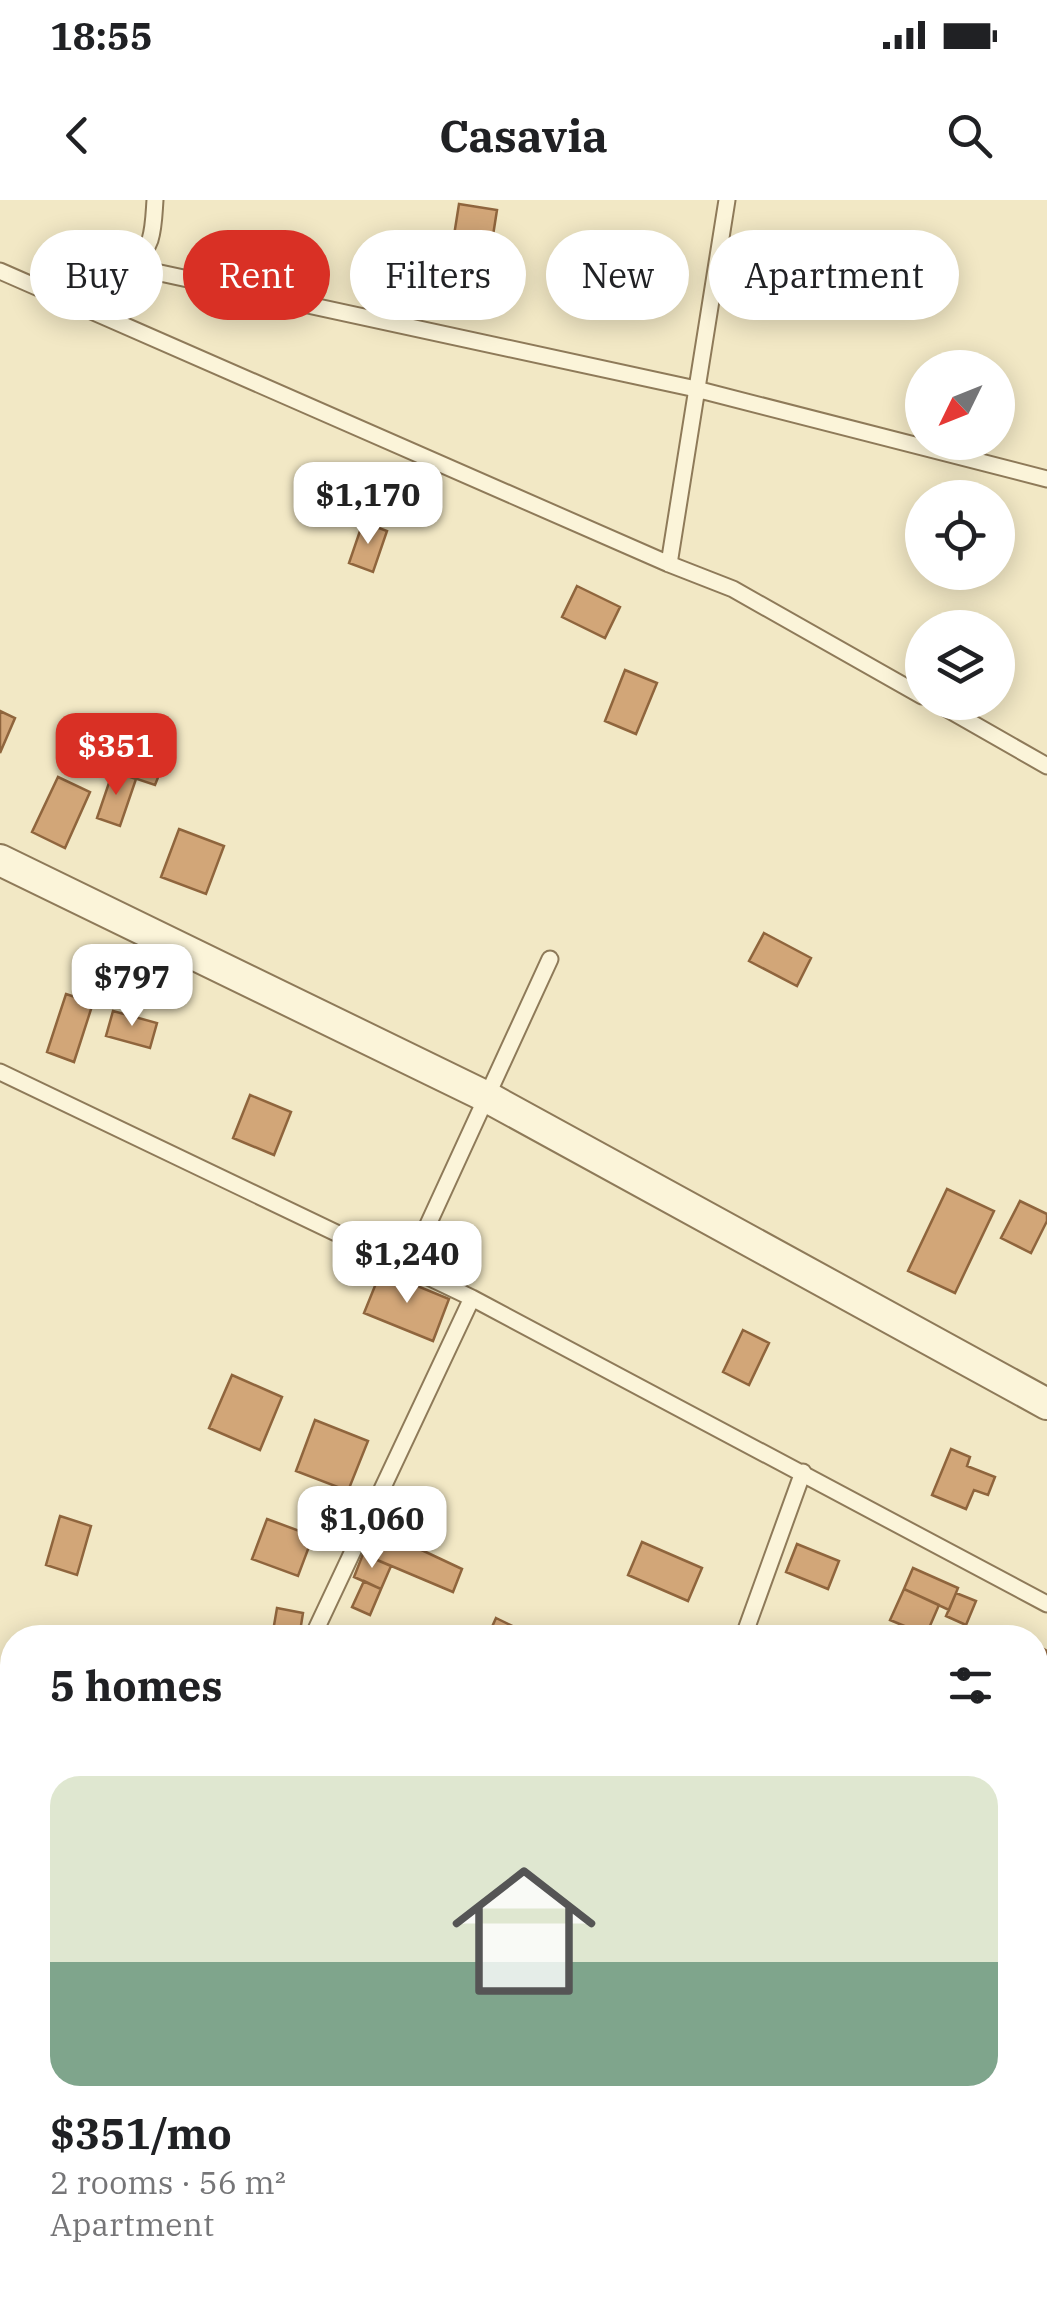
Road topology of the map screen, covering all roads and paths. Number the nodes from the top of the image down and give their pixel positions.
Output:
1 (154, 200) edge
2 (727, 200) edge
3 (150, 230) edge
4 (0, 271) edge
5 (163, 274) edge
6 (30, 284) edge
7 (112, 320) edge
8 (696, 389) junction
9 (1047, 478) edge
10 (668, 564) junction
11 (905, 686) edge
12 (966, 720) edge
13 (1047, 766) edge
14 (0, 860) edge
15 (550, 960) dead end
16 (0, 1072) edge
17 (487, 1098) junction
18 (409, 1266) junction
19 (472, 1298) junction
20 (1047, 1404) edge
21 (803, 1472) junction
22 (1047, 1604) edge
23 (318, 1625) edge
24 (749, 1625) edge

1 - 3 lane
2 - 8 lane
4 - 6 lane
5 - 8 lane
7 - 10 lane
8 - 9 lane
8 - 10 lane
10 - 11 lane
12 - 13 lane
14 - 17 street
15 - 17 lane
16 - 18 lane
17 - 18 lane
17 - 20 street
18 - 19 lane
19 - 21 lane
19 - 23 lane
21 - 22 lane
21 - 24 lane

